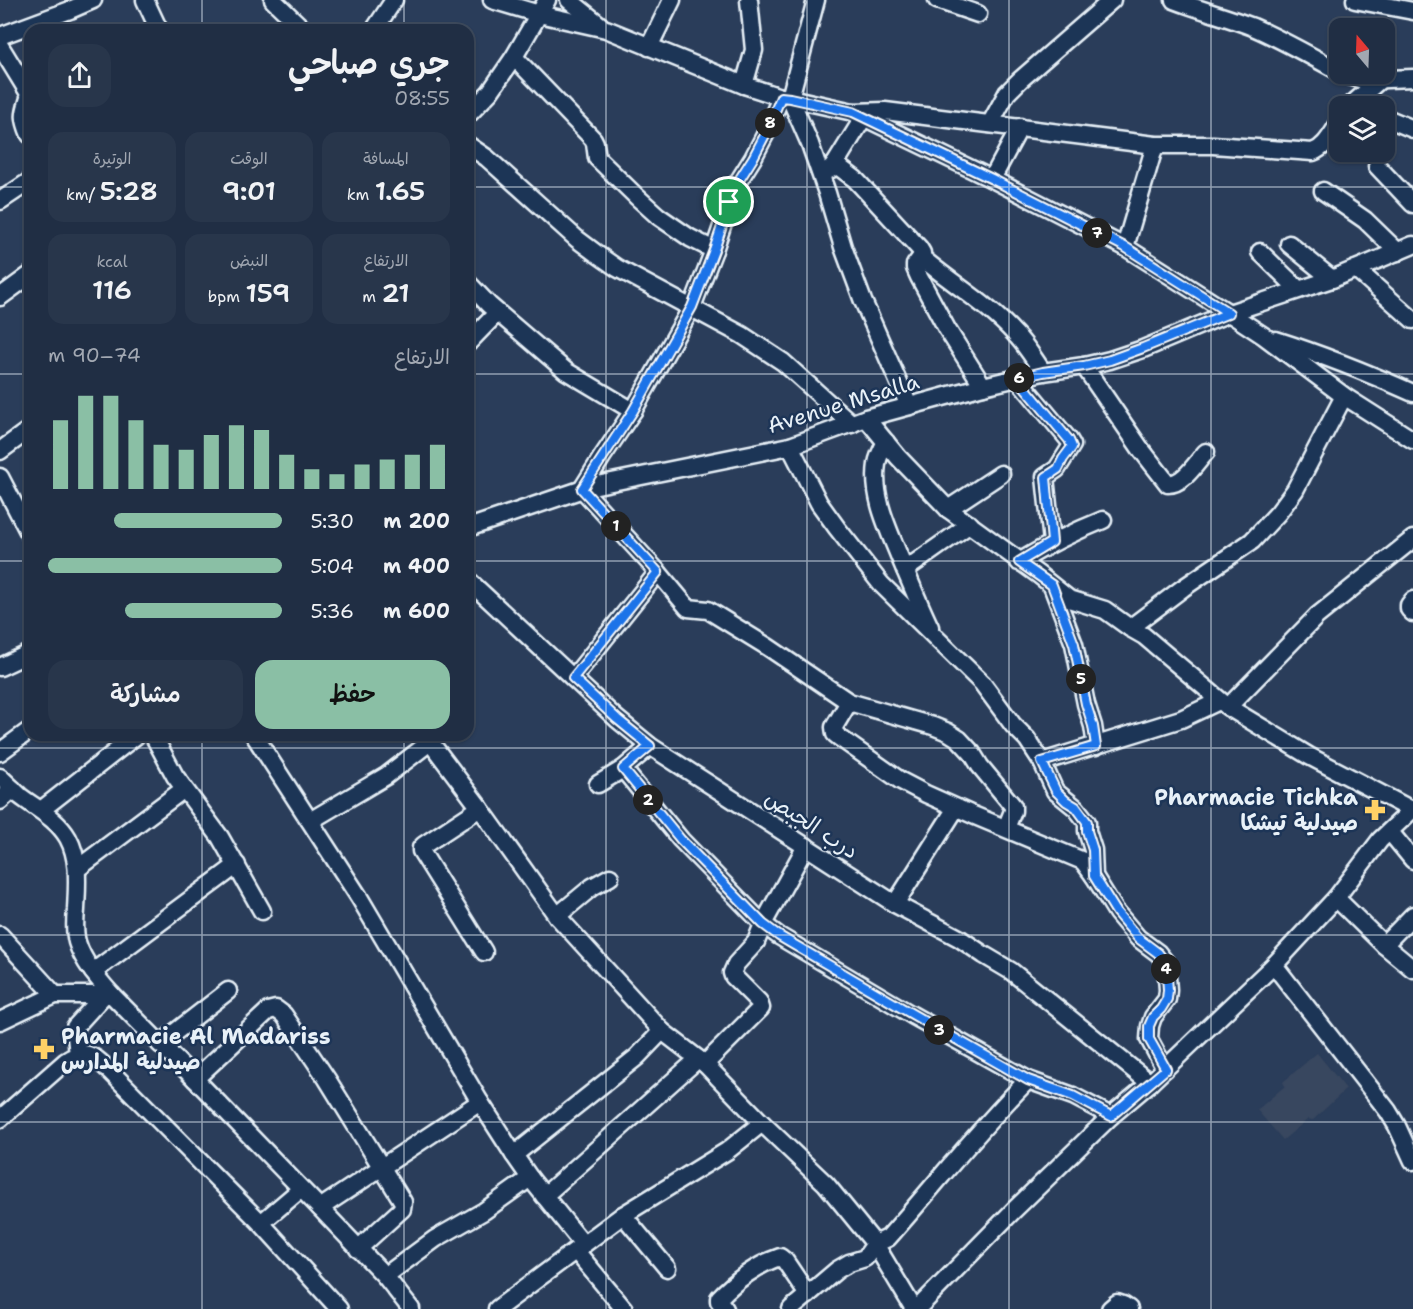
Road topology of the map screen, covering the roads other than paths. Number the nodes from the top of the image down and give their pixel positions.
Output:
1 (93, 0) edge
2 (145, 0) edge
3 (273, 0) edge
4 (394, 0) edge
5 (492, 0) edge
6 (569, 0) edge
7 (672, 0) edge
8 (749, 0) edge
9 (937, 0) edge
10 (1113, 0) edge
11 (1174, 0) edge
12 (1355, 0) edge
13 (815, 1) edge
14 (543, 7) edge
15 (1413, 11) edge
16 (978, 14) dead end
17 (32, 24) edge
18 (156, 24) edge
19 (298, 24) edge
20 (378, 24) edge
21 (24, 27) edge
22 (606, 29) junction
23 (0, 36) edge
24 (0, 46) edge
25 (649, 46) junction
26 (514, 57) junction
27 (1329, 66) edge
28 (1413, 78) edge
29 (1395, 79) edge
30 (1375, 84) edge
31 (24, 85) edge
32 (744, 85) junction
33 (1362, 96) edge
34 (786, 97) junction
35 (474, 109) edge
36 (861, 114) junction
37 (1395, 122) edge
38 (990, 124) junction
39 (1020, 128) junction
40 (1413, 129) edge
41 (1329, 138) edge
42 (1155, 145) junction
43 (474, 149) edge
44 (835, 164) junction
45 (1377, 166) dead end
46 (821, 174) junction
47 (992, 179) junction
48 (24, 185) edge
49 (1323, 191) dead end
50 (0, 201) edge
51 (1413, 204) edge
52 (1289, 244) dead end
53 (1125, 247) junction
54 (1406, 249) edge
55 (714, 250) junction
56 (1260, 252) dead end
57 (921, 257) junction
58 (1356, 269) junction
59 (24, 279) edge
60 (1332, 279) junction
61 (474, 289) edge
62 (1298, 289) junction
63 (0, 297) edge
64 (692, 307) junction
65 (497, 312) junction
66 (1229, 313) junction
67 (1413, 320) edge
68 (1264, 336) junction
69 (474, 337) edge
70 (1084, 366) junction
71 (1043, 372) junction
72 (1017, 378) junction
73 (983, 386) junction
74 (1413, 393) edge
75 (1344, 396) junction
76 (909, 406) junction
77 (633, 411) junction
78 (859, 421) junction
79 (24, 433) edge
80 (1413, 440) edge
81 (886, 442) junction
82 (790, 446) junction
83 (0, 451) edge
84 (1206, 452) dead end
85 (1000, 474) dead end
86 (0, 477) edge
87 (582, 489) junction
88 (948, 509) junction
89 (24, 520) edge
90 (1103, 520) dead end
91 (970, 524) junction
92 (474, 526) edge
93 (1413, 539) edge
94 (1052, 542) junction
95 (1019, 562) junction
96 (905, 570) junction
97 (658, 572) junction
98 (1052, 585) junction
99 (474, 586) edge
100 (1413, 600) edge
101 (1413, 614) edge
102 (1130, 628) junction
103 (933, 634) junction
104 (24, 656) edge
105 (0, 667) edge
106 (573, 678) junction
107 (849, 702) junction
108 (1224, 704) junction
109 (24, 734) edge
110 (129, 741) edge
111 (156, 741) edge
112 (258, 741) edge
113 (425, 741) edge
114 (429, 741) edge
115 (650, 746) junction
116 (1096, 746) junction
117 (0, 752) edge
118 (1042, 762) junction
119 (623, 769) junction
120 (0, 777) edge
121 (598, 784) dead end
122 (14, 789) junction
123 (184, 789) junction
124 (0, 801) edge
125 (480, 808) junction
126 (956, 808) junction
127 (41, 810) junction
128 (1412, 810) edge
129 (310, 821) junction
130 (1006, 828) junction
131 (1390, 832) junction
132 (806, 846) junction
133 (1413, 860) edge
134 (237, 865) junction
135 (77, 869) junction
136 (1094, 876) junction
137 (610, 877) dead end
138 (1336, 898) junction
139 (895, 904) junction
140 (262, 912) dead end
141 (1413, 915) edge
142 (556, 916) junction
143 (763, 924) junction
144 (0, 935) edge
145 (1384, 945) junction
146 (484, 952) dead end
147 (1274, 965) junction
148 (1413, 969) edge
149 (93, 972) junction
150 (228, 991) dead end
151 (55, 995) junction
152 (108, 995) junction
153 (0, 1021) edge
154 (662, 1031) junction
155 (160, 1044) junction
156 (78, 1054) junction
157 (701, 1061) junction
158 (1166, 1069) junction
159 (195, 1079) junction
160 (1028, 1080) junction
161 (1150, 1083) junction
162 (480, 1102) junction
163 (3, 1110) edge
164 (1111, 1116) junction
165 (762, 1124) junction
166 (1411, 1149) edge
167 (514, 1155) junction
168 (381, 1167) junction
169 (530, 1178) junction
170 (301, 1189) junction
171 (544, 1196) junction
172 (320, 1208) junction
173 (623, 1215) junction
174 (261, 1223) junction
175 (875, 1244) junction
176 (579, 1247) junction
177 (358, 1250) junction
178 (667, 1268) dead end
179 (385, 1276) junction
180 (808, 1295) junction
181 (339, 1309) edge
182 (411, 1309) edge
183 (497, 1309) edge
184 (624, 1309) edge
185 (725, 1309) edge
186 (791, 1309) edge
187 (915, 1309) edge
188 (1110, 1309) edge
189 (1128, 1309) edge

1 - 17 street
2 - 18 street
3 - 19 street
4 - 20 street
5 - 14 street
6 - 22 street
7 - 25 street
8 - 32 street
9 - 16 street
10 - 38 street
11 - 27 street
12 - 15 street
13 - 34 street
14 - 22 street
14 - 26 street
21 - 23 street
22 - 25 street
24 - 31 street
25 - 32 street
26 - 35 street
26 - 55 street
28 - 29 street
30 - 33 street
32 - 34 street
34 - 36 street
34 - 46 street
34 - 55 street
36 - 38 street
36 - 44 street
36 - 47 street
37 - 40 street
38 - 39 street
39 - 42 street
39 - 47 street
41 - 42 street
42 - 53 street
43 - 64 street
44 - 46 street
44 - 57 street
45 - 51 street
46 - 76 street
47 - 53 street
48 - 50 street
49 - 54 street
52 - 60 street
53 - 66 street
54 - 58 street, Avenue Msalla
55 - 64 street
56 - 62 street
57 - 71 street
57 - 73 street
58 - 60 street, Avenue Msalla
58 - 67 street
59 - 63 street
60 - 62 street, Avenue Msalla
61 - 65 street
62 - 66 street, Avenue Msalla
64 - 77 street
64 - 78 street
65 - 69 street
65 - 77 street
66 - 68 street
66 - 70 street, Avenue Msalla
68 - 74 street
68 - 75 street
70 - 71 street, Avenue Msalla
70 - 84 street
71 - 72 street, Avenue Msalla
72 - 73 street, Avenue Msalla
72 - 94 street
73 - 76 street, Avenue Msalla
75 - 80 street
75 - 102 street
76 - 78 street, Avenue Msalla
77 - 87 street
78 - 81 street
78 - 82 street, Avenue Msalla
79 - 83 street
81 - 88 street
81 - 96 street
82 - 87 street, Avenue Msalla
82 - 103 street
85 - 88 street
86 - 89 street
87 - 92 street, Avenue Msalla
87 - 97 street
88 - 91 street
90 - 94 street
91 - 95 street
91 - 96 street
93 - 108 street
94 - 95 street
95 - 98 street
96 - 103 street
97 - 106 street
97 - 107 street
98 - 102 street
98 - 116 street
99 - 106 street, درب الجبص
100 - 101 street
102 - 108 street
103 - 118 street
104 - 105 street
106 - 115 street, درب الجبص
107 - 126 street
107 - 130 street
108 - 116 street
108 - 128 street
109 - 117 street
110 - 127 street
111 - 123 street
112 - 129 street
113 - 129 street
114 - 125 street
115 - 119 street
115 - 132 street, درب الجبص
116 - 118 street
118 - 136 street
119 - 121 street
119 - 143 street
120 - 122 street
122 - 124 street
122 - 127 street
123 - 134 street
123 - 135 street
125 - 142 street
125 - 146 street
126 - 130 street
126 - 139 street
127 - 135 street
128 - 131 street
129 - 162 street
130 - 136 street
131 - 133 street
131 - 138 street
132 - 139 street, درب الجبص
132 - 143 street
134 - 140 street
134 - 149 street
135 - 149 street
136 - 158 street
137 - 142 street
138 - 145 street
138 - 147 street
139 - 161 street, درب الجبص
141 - 145 street
142 - 154 street
143 - 157 street
143 - 160 street
144 - 151 street
145 - 148 street
147 - 158 street
147 - 166 street
149 - 152 street
150 - 155 street
151 - 152 street
151 - 153 street
152 - 155 street
152 - 156 street
154 - 157 street
154 - 167 street
155 - 159 street
156 - 163 street
156 - 174 street
157 - 165 street
157 - 171 street
158 - 161 street
159 - 168 street
159 - 170 street
160 - 164 street
160 - 175 street
161 - 164 street
162 - 167 street
162 - 168 street
164 - 187 street
165 - 173 street
165 - 175 street
167 - 169 street
168 - 172 street
168 - 177 street
169 - 171 street
169 - 179 street
170 - 172 street
170 - 174 street
171 - 176 street
172 - 177 street
173 - 176 street
173 - 178 street
174 - 181 street
175 - 180 street
175 - 187 street
176 - 183 street
176 - 184 street
177 - 179 street
179 - 182 street
180 - 185 street
180 - 186 street
188 - 189 street

